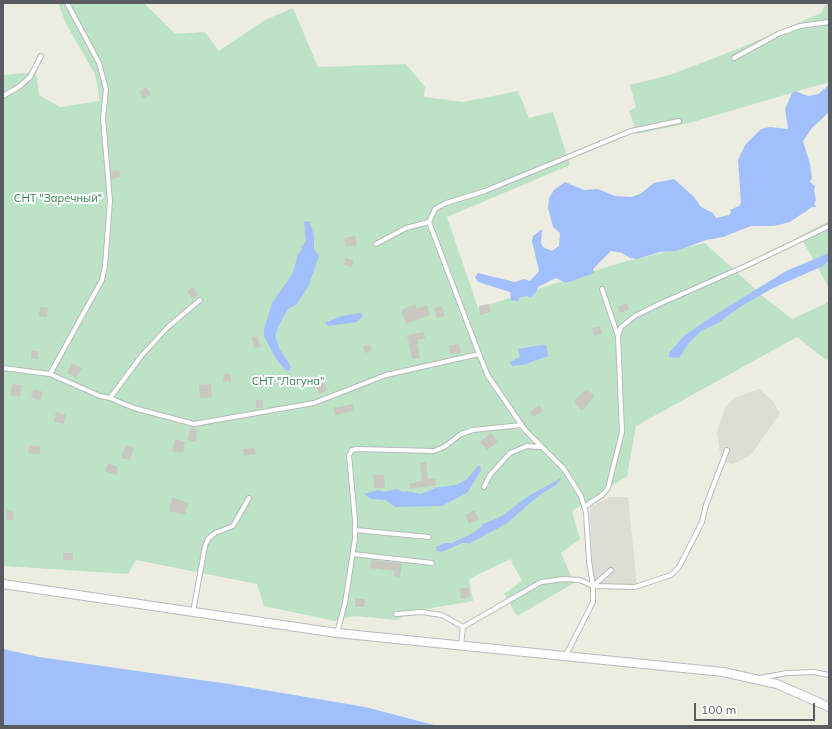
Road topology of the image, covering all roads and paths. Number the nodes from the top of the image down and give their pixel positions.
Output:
1 (67, 3) edge
2 (829, 22) edge
3 (41, 56) dead end
4 (734, 58) dead end
5 (3, 96) edge
6 (679, 121) dead end
7 (429, 222) junction
8 (829, 226) edge
9 (376, 244) dead end
10 (602, 288) dead end
11 (200, 300) dead end
12 (618, 336) junction
13 (479, 354) junction
14 (3, 368) edge
15 (50, 374) junction
16 (110, 398) junction
17 (522, 425) junction
18 (540, 447) junction
19 (728, 450) dead end
20 (484, 486) dead end
21 (249, 498) dead end
22 (584, 507) junction
23 (355, 530) junction
24 (429, 537) dead end
25 (353, 554) junction
26 (432, 563) dead end
27 (611, 570) dead end
28 (3, 584) edge
29 (593, 586) junction
30 (193, 612) junction
31 (396, 614) dead end
32 (463, 627) junction
33 (337, 633) junction
34 (461, 645) junction
35 (566, 655) junction
36 (829, 675) edge
37 (758, 678) junction
38 (829, 707) edge

1 - 15 lane
2 - 4 lane
3 - 5 lane
6 - 7 lane
7 - 9 lane
7 - 13 lane
8 - 12 lane
10 - 12 lane
11 - 16 lane
12 - 22 lane
13 - 16 lane
13 - 17 lane
14 - 15 lane
15 - 16 lane
17 - 18 lane
17 - 23 lane
18 - 20 lane
18 - 22 lane
19 - 29 lane
21 - 30 lane
22 - 29 lane
23 - 24 lane
23 - 25 lane
25 - 26 lane
25 - 33 lane
27 - 29 lane
28 - 30 street
29 - 32 lane
29 - 35 lane
30 - 33 street
31 - 32 lane
32 - 34 lane
33 - 34 street
34 - 35 street
35 - 37 street
36 - 37 lane
37 - 38 street

